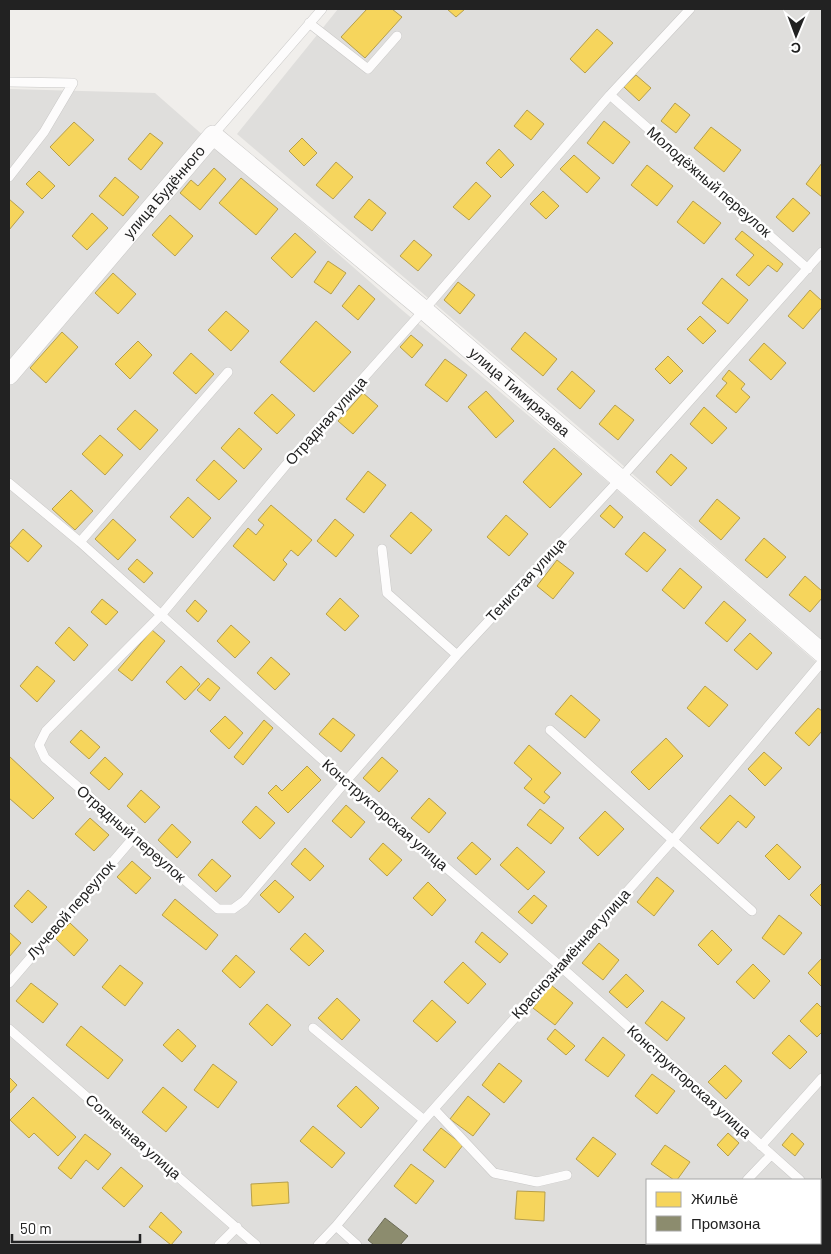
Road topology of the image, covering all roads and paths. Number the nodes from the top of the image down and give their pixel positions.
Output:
1 (322, 9) edge
2 (690, 9) edge
3 (309, 24) junction
4 (397, 36) dead end
5 (9, 82) edge
6 (610, 94) junction
7 (213, 135) junction
8 (9, 177) edge
9 (822, 252) edge
10 (808, 270) junction
11 (424, 310) junction
12 (228, 372) dead end
13 (9, 375) edge
14 (620, 479) junction
15 (9, 483) edge
16 (80, 542) junction
17 (382, 549) dead end
18 (161, 615) junction
19 (822, 653) edge
20 (457, 655) junction
21 (822, 662) edge
22 (550, 730) dead end
23 (39, 745) joint
24 (346, 781) junction
25 (134, 837) junction
26 (672, 841) junction
27 (233, 909) joint
28 (752, 911) dead end
29 (560, 966) junction
30 (9, 983) edge
31 (313, 1028) dead end
32 (9, 1029) edge
33 (822, 1078) edge
34 (434, 1109) junction
35 (424, 1120) junction
36 (761, 1146) junction
37 (771, 1155) junction
38 (567, 1175) dead end
39 (748, 1179) edge
40 (799, 1179) edge
41 (336, 1226) junction
42 (237, 1227) junction
43 (219, 1245) edge
44 (256, 1245) edge
45 (318, 1245) edge
46 (357, 1245) edge

1 - 3 lane, улица Будённого
2 - 6 lane, Отрадная улица
3 - 4 lane
3 - 7 lane, улица Будённого
5 - 8 lane
6 - 10 lane, Молодёжный переулок
6 - 11 lane, Отрадная улица
7 - 11 street, улица Тимирязева
7 - 13 street, улица Будённого
9 - 10 lane, Тенистая улица
10 - 14 lane, Тенистая улица
11 - 14 street, улица Тимирязева
11 - 18 lane, Отрадная улица
12 - 16 lane
14 - 19 street, улица Тимирязева
14 - 20 lane, Тенистая улица
15 - 16 lane, Конструкторская улица
16 - 18 lane, Конструкторская улица
17 - 20 lane
18 - 23 lane, Отрадная улица
18 - 24 lane, Конструкторская улица
20 - 24 lane, Тенистая улица
21 - 26 lane, Краснознамённая улица
22 - 26 lane
23 - 25 lane, Отрадный переулок
24 - 27 lane, Тенистая улица
24 - 29 lane, Конструкторская улица
25 - 27 lane, Отрадный переулок
25 - 30 lane, Лучевой переулок
26 - 28 lane
26 - 29 lane, Краснознамённая улица
29 - 34 lane, Краснознамённая улица
29 - 36 lane, Конструкторская улица
31 - 35 lane
32 - 42 lane, Солнечная улица
33 - 36 lane
34 - 35 lane, Краснознамённая улица
34 - 38 lane
35 - 41 lane, Краснознамённая улица
36 - 37 lane, Конструкторская улица
37 - 39 lane
37 - 40 lane, Конструкторская улица
41 - 45 lane, Краснознамённая улица
41 - 46 lane
42 - 43 lane
42 - 44 lane, Солнечная улица

